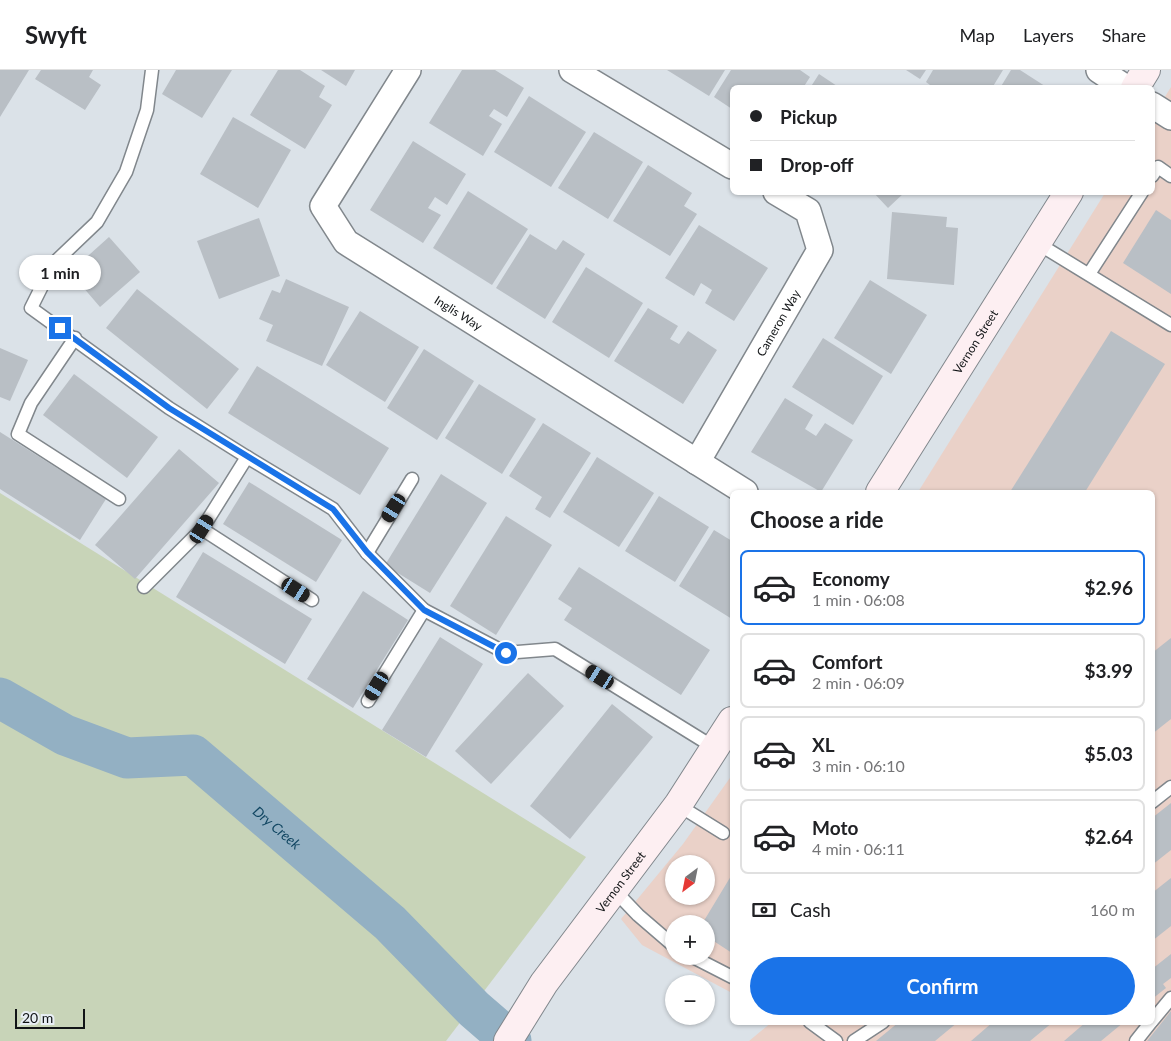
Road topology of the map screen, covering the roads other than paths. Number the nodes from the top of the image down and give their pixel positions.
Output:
1 (152, 70) edge
2 (408, 70) edge
3 (572, 70) edge
4 (1099, 70) edge
5 (1146, 70) edge
6 (1122, 85) edge
7 (1138, 85) edge
8 (1155, 107) edge
9 (1171, 117) edge
10 (730, 165) edge
11 (1155, 172) edge
12 (1171, 176) edge
13 (781, 195) edge
14 (1067, 195) edge
15 (1140, 195) edge
16 (1037, 243) junction
17 (1089, 274) junction
18 (1171, 325) edge
19 (75, 338) junction
20 (247, 457) junction
21 (697, 462) junction
22 (412, 479) dead end
23 (741, 490) edge
24 (881, 490) edge
25 (119, 499) dead end
26 (202, 529) junction
27 (367, 552) junction
28 (144, 588) dead end
29 (312, 600) dead end
30 (424, 610) junction
31 (368, 701) dead end
32 (730, 724) edge
33 (715, 748) junction
34 (1171, 787) edge
35 (1155, 800) edge
36 (678, 805) junction
37 (724, 833) dead end
38 (615, 890) junction
39 (665, 938) edge
40 (709, 965) edge
41 (730, 976) edge
42 (1171, 998) edge
43 (1155, 1018) edge
44 (814, 1025) edge
45 (879, 1025) edge
46 (1149, 1025) edge
47 (508, 1041) edge
48 (836, 1041) edge
49 (854, 1041) edge
50 (1136, 1041) edge

1 - 19 lane
2 - 21 street, Inglis Way
3 - 10 street
4 - 6 street
5 - 7 main road
8 - 9 street
11 - 12 lane
13 - 21 street, Cameron Way
14 - 16 main road, Vernon Street
15 - 17 lane
16 - 17 lane
16 - 24 main road, Vernon Street
17 - 18 lane
19 - 20 lane
19 - 25 lane
20 - 26 lane
20 - 27 lane
21 - 23 street, Inglis Way
22 - 27 lane
26 - 28 lane
26 - 29 lane
27 - 30 lane
30 - 31 lane
30 - 33 lane
32 - 33 main road, Vernon Street
33 - 36 main road, Vernon Street
34 - 35 lane
36 - 37 lane
36 - 38 main road, Vernon Street
38 - 39 lane
38 - 47 main road, Vernon Street
40 - 41 lane
42 - 43 lane
44 - 48 lane
45 - 49 lane
46 - 50 lane

